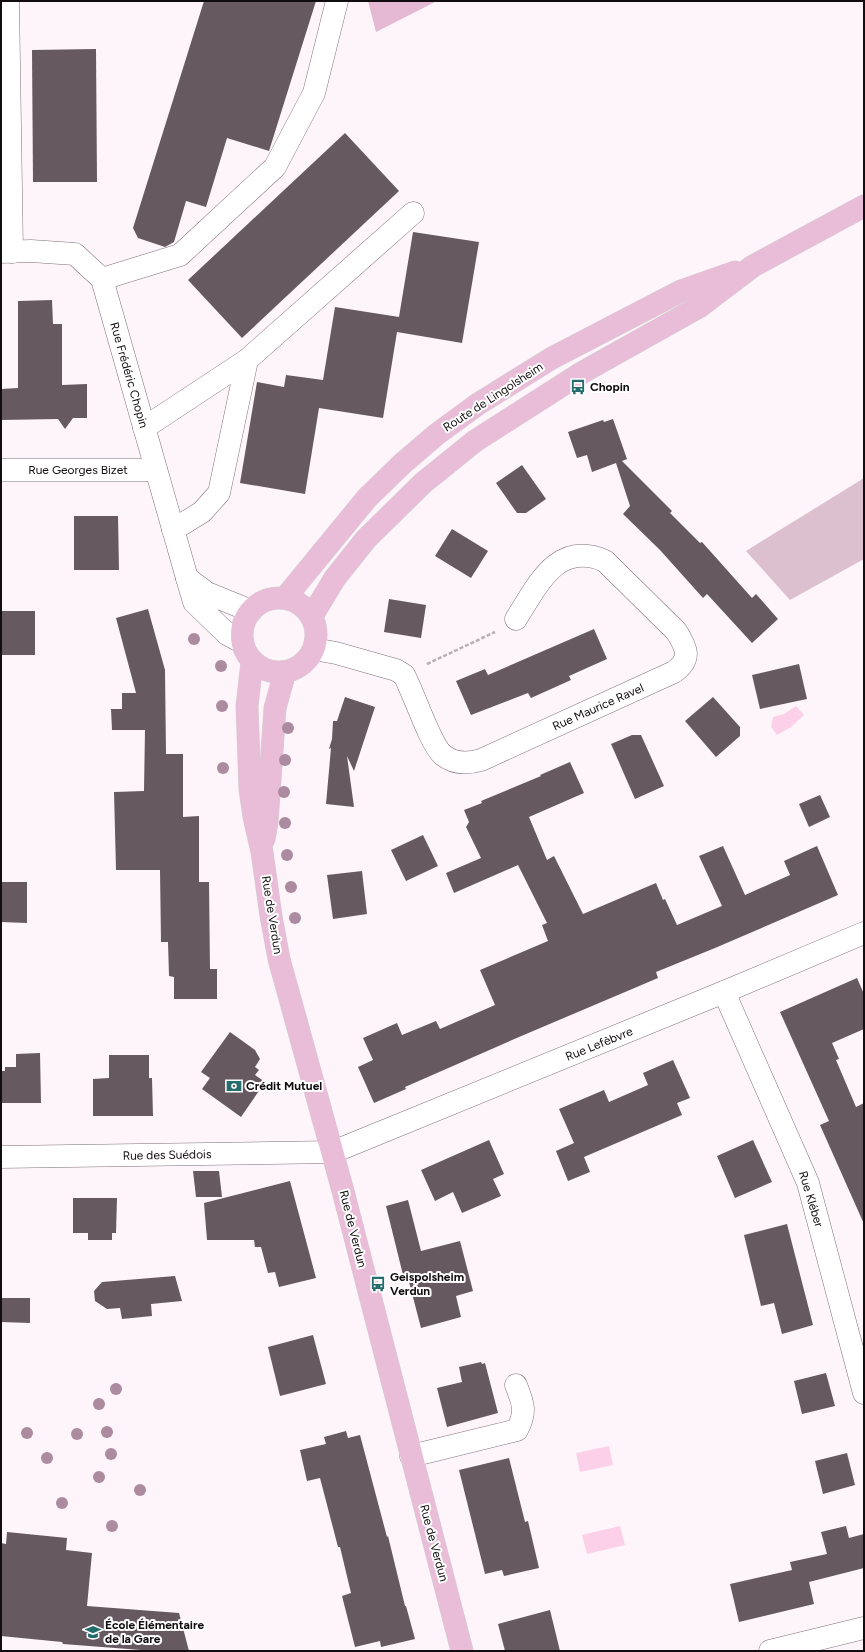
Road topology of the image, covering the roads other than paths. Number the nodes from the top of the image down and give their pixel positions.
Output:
1 (8, 1) edge
2 (337, 1) edge
3 (864, 206) edge
4 (413, 212) dead end
5 (7, 252) edge
6 (753, 266) junction
7 (102, 279) junction
8 (247, 360) junction
9 (144, 428) junction
10 (1, 470) edge
11 (156, 470) junction
12 (173, 530) junction
13 (187, 578) junction
14 (285, 598) junction
15 (251, 611) junction
16 (312, 616) junction
17 (516, 619) road end
18 (242, 642) junction
19 (314, 649) junction
20 (252, 662) junction
21 (285, 672) junction
22 (262, 852) junction
23 (864, 933) edge
24 (724, 992) junction
25 (333, 1152) junction
26 (1, 1157) edge
27 (516, 1385) dead end
28 (864, 1393) edge
29 (411, 1456) junction
30 (864, 1628) edge
31 (462, 1651) edge
32 (770, 1651) edge

1 - 5 street
2 - 7 street
3 - 6 main road, Route de Lingolsheim
4 - 8 street
5 - 7 street
6 - 14 main road, Route de Lingolsheim
6 - 16 main road, Route de Lingolsheim
7 - 9 street, Rue Frédéric Chopin
8 - 9 street
8 - 12 street
9 - 11 street, Rue Frédéric Chopin
10 - 11 street, Rue Georges Bizet
11 - 12 street, Rue Frédéric Chopin
12 - 13 street, Rue Frédéric Chopin
13 - 15 street
13 - 18 street, Rue Frédéric Chopin
14 - 15 main road
14 - 16 main road
15 - 18 main road
16 - 19 main road
17 - 19 street, Rue Maurice Ravel
18 - 20 main road
19 - 21 main road
20 - 21 main road
20 - 22 main road, Rue de Verdun
21 - 22 main road, Rue de Verdun
22 - 25 main road, Rue de Verdun
23 - 24 street, Rue Lefèbvre
24 - 25 street, Rue Lefèbvre
24 - 28 street, Rue Kléber
25 - 26 street, Rue des Suédois
25 - 29 main road, Rue de Verdun
27 - 29 street
29 - 31 main road, Rue de Verdun
30 - 32 street

